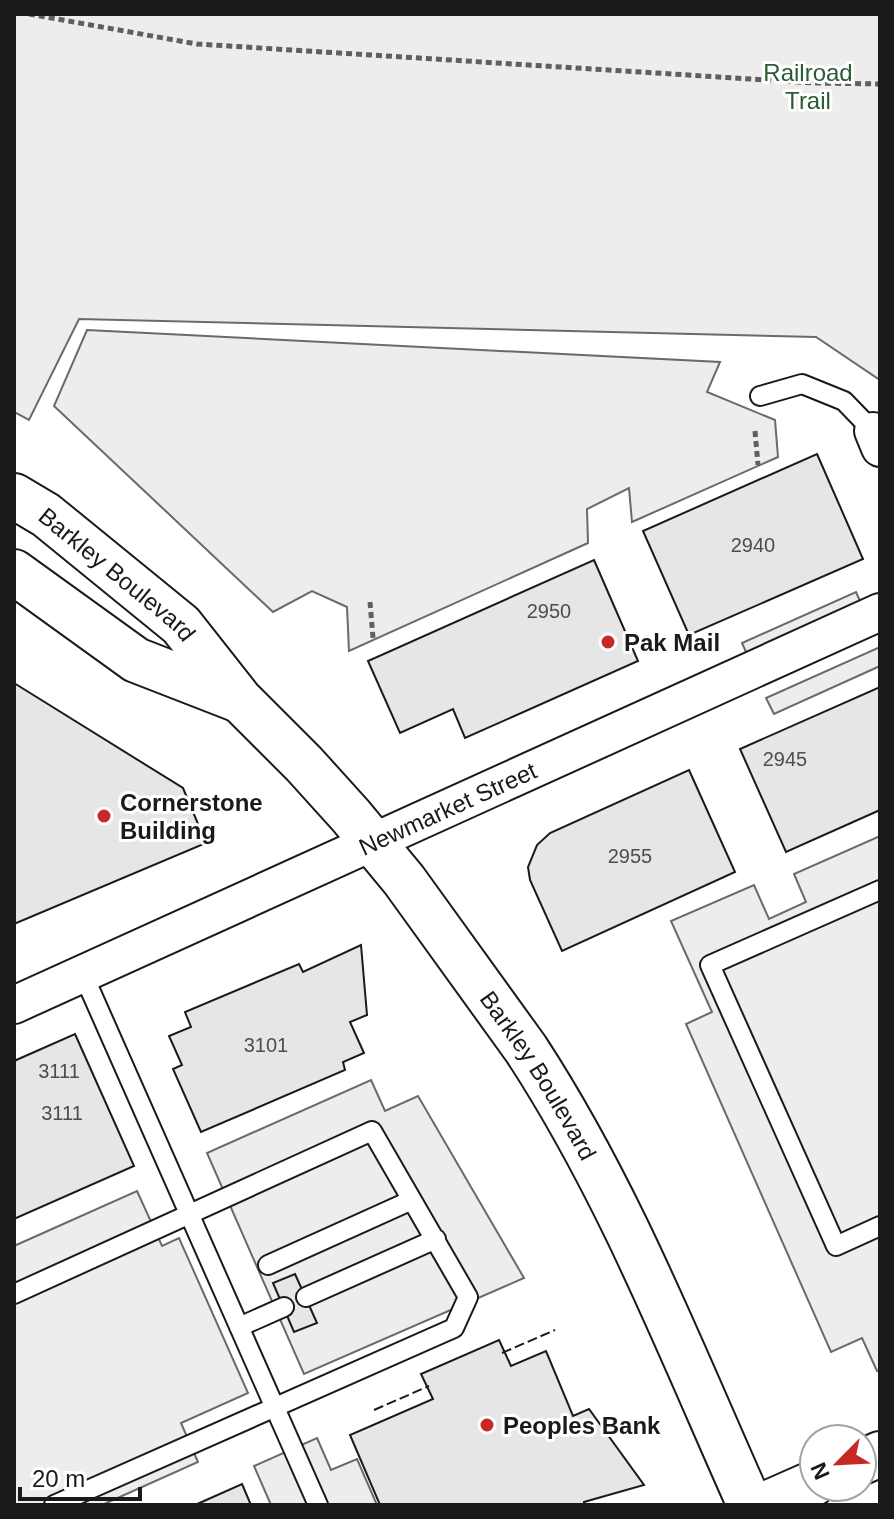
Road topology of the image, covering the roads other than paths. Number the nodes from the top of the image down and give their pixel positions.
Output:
1 (760, 396) dead end
2 (876, 440) edge
3 (14, 496) edge
4 (14, 572) edge
5 (880, 612) edge
6 (240, 700) junction
7 (373, 842) junction
8 (880, 890) edge
9 (83, 974) junction
10 (14, 1005) edge
11 (412, 1200) junction
12 (189, 1214) junction
13 (880, 1226) edge
14 (436, 1239) junction
15 (268, 1265) dead end
16 (14, 1294) edge
17 (306, 1297) dead end
18 (284, 1307) dead end
19 (239, 1327) junction
20 (274, 1407) junction
21 (798, 1490) edge
22 (86, 1498) edge
23 (54, 1505) edge
24 (318, 1505) edge
25 (750, 1505) edge
26 (764, 1505) edge

1 - 2 lane
3 - 6 main road, Barkley Boulevard
4 - 6 main road, Barkley Boulevard
5 - 7 street, Newmarket Street
6 - 7 main road, Barkley Boulevard
7 - 9 street, Newmarket Street
7 - 25 main road, Barkley Boulevard
8 - 13 lane
9 - 10 street, Newmarket Street
9 - 12 lane
11 - 12 lane
11 - 14 lane
11 - 15 lane
12 - 16 lane
12 - 19 lane
14 - 17 lane
14 - 20 lane
18 - 19 lane
19 - 20 lane
20 - 22 lane
20 - 24 lane
21 - 26 main road
22 - 23 lane

